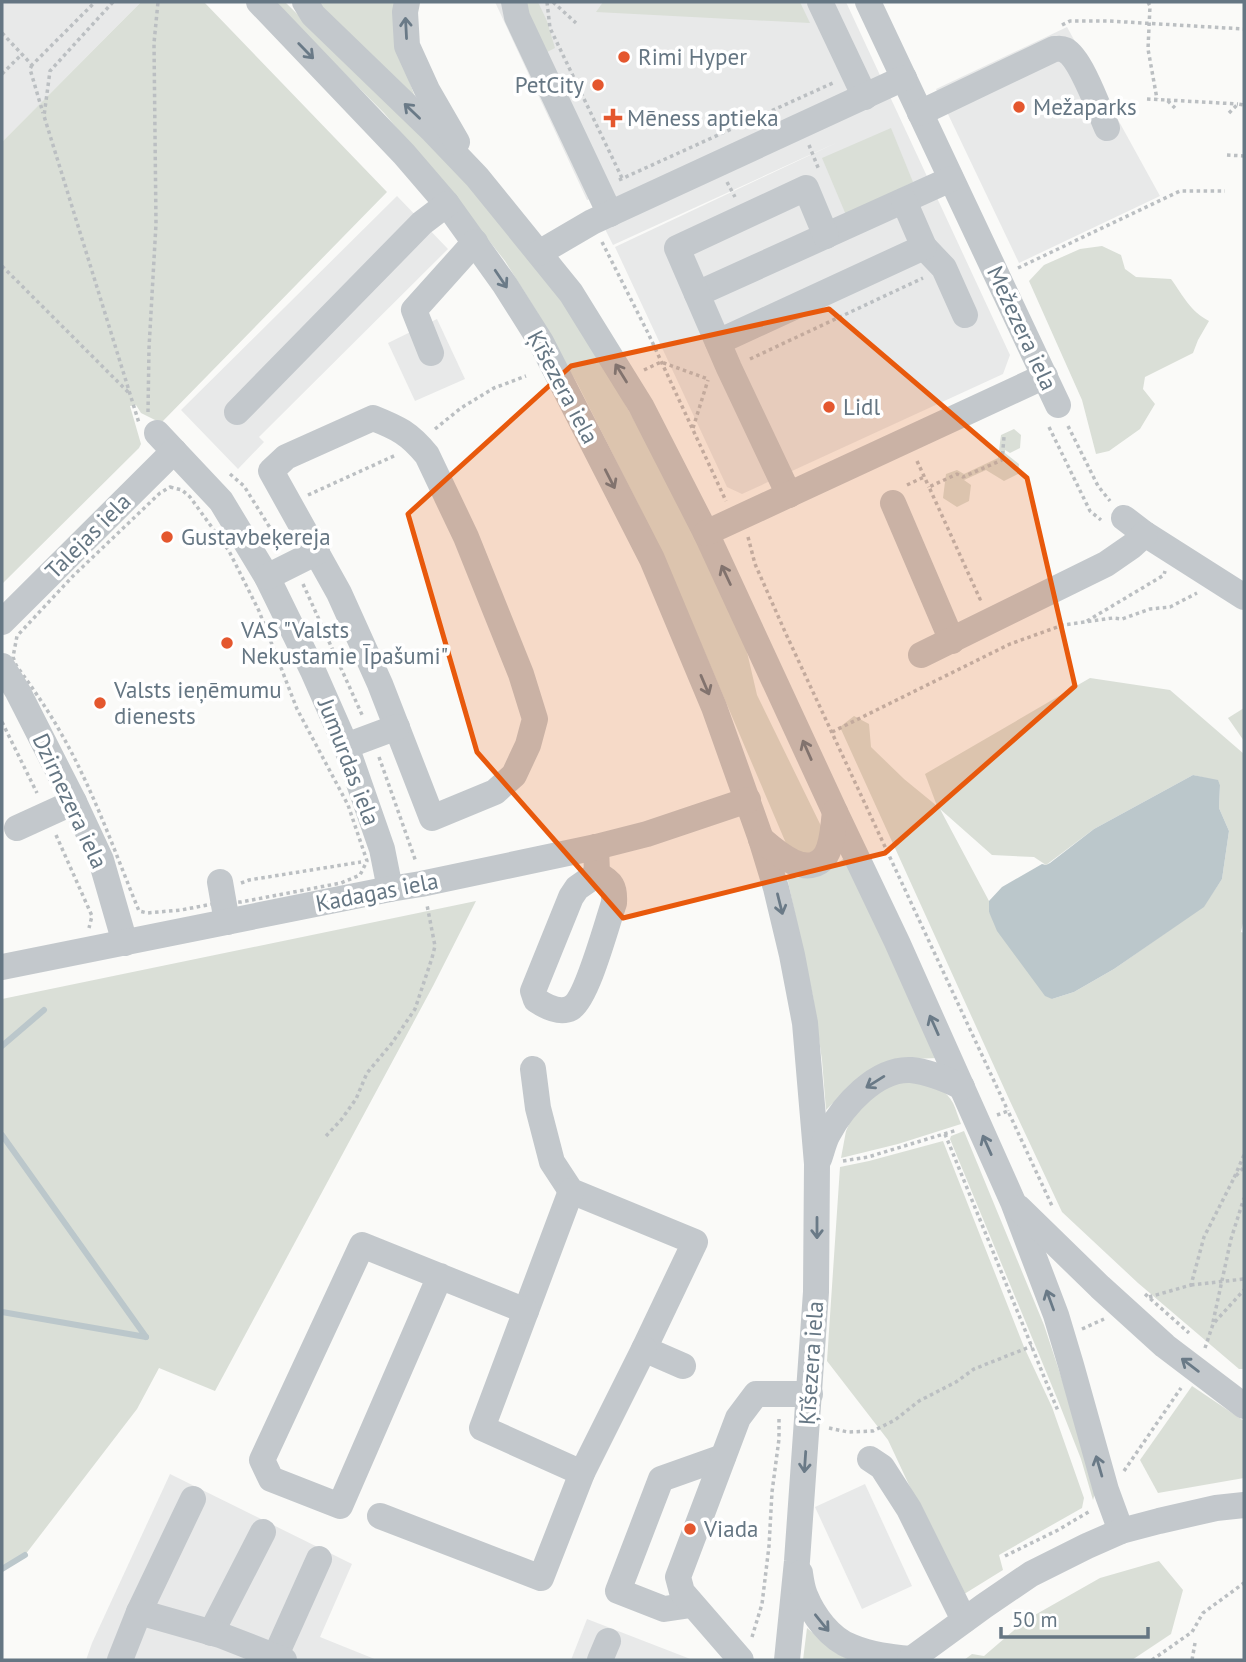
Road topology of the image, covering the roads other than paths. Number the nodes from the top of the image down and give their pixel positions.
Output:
1 (259, 2) edge
2 (305, 2) edge
3 (407, 2) edge
4 (820, 2) edge
5 (868, 2) edge
6 (516, 9) edge
7 (904, 78) junction
8 (864, 97) junction
9 (920, 113) junction
10 (1107, 128) dead end
11 (477, 177) junction
12 (951, 179) junction
13 (904, 201) junction
14 (447, 204) junction
15 (601, 218) junction
16 (826, 236) junction
17 (475, 242) junction
18 (925, 247) junction
19 (538, 253) junction
20 (697, 295) junction
21 (964, 315) dead end
22 (718, 342) junction
23 (431, 353) dead end
24 (1045, 376) junction
25 (237, 412) dead end
26 (1054, 416) road end
27 (155, 433) joint
28 (789, 495) junction
29 (893, 503) dead end
30 (1113, 520) road end
31 (706, 533) junction
32 (1145, 534) junction
33 (317, 552) junction
34 (267, 577) junction
35 (1244, 597) edge
36 (2, 622) edge
37 (952, 641) junction
38 (921, 655) dead end
39 (2, 666) edge
40 (397, 727) junction
41 (346, 746) junction
42 (748, 800) junction
43 (74, 803) junction
44 (835, 813) junction
45 (17, 828) dead end
46 (761, 838) junction
47 (596, 847) junction
48 (597, 874) junction
49 (390, 889) junction
50 (125, 943) junction
51 (2, 967) edge
52 (533, 1069) dead end
53 (962, 1087) junction
54 (828, 1163) junction
55 (571, 1191) junction
56 (1013, 1202) junction
57 (440, 1276) junction
58 (526, 1311) junction
59 (644, 1349) junction
60 (683, 1366) dead end
61 (809, 1405) junction
62 (1244, 1406) edge
63 (723, 1457) junction
64 (870, 1459) dead end
65 (582, 1473) junction
66 (192, 1499) dead end
67 (1244, 1505) edge
68 (380, 1516) dead end
69 (1121, 1531) junction
70 (263, 1532) dead end
71 (319, 1559) dead end
72 (797, 1561) junction
73 (691, 1605) junction
74 (139, 1612) junction
75 (964, 1620) junction
76 (211, 1633) junction
77 (746, 1651) edge
78 (280, 1658) edge
79 (120, 1660) edge
80 (787, 1660) edge
81 (911, 1660) edge

1 -> 14 street, Ķīšezera iela
11 -> 2 street
11 -> 3 street
4 - 8 street
5 - 7 street, Mežezera iela
6 - 15 street
7 - 8 street
7 - 9 street, Mežezera iela
8 - 15 street
9 - 10 street
9 - 12 street, Mežezera iela
11 - 19 street
12 - 13 street
12 - 24 street, Mežezera iela
13 - 16 street
13 - 18 street
14 - 17 street, Ķīšezera iela
14 - 25 street
15 - 19 street
16 - 20 street
16 - 20 street
17 - 23 street
17 -> 42 street, Ķīšezera iela
18 - 21 street
18 - 22 street
31 -> 19 street
20 - 22 street
22 - 28 street
24 - 26 street, Mežezera iela
24 - 28 street
27 - 34 street, Jumurdas iela
27 - 36 street, Talejas iela
28 - 31 street
29 - 37 street
30 - 32 street
44 -> 31 street
32 - 35 street
32 - 37 street
33 - 34 street
33 - 40 street
33 - 40 street
34 - 41 street, Jumurdas iela
37 - 38 street
39 - 43 street, Dzirnezera iela
40 - 41 street
41 - 49 street, Jumurdas iela
42 - 46 street, Ķīšezera iela
42 - 47 street, Kadagas iela
43 - 45 street
43 - 50 street, Dzirnezera iela
44 - 46 street
53 -> 44 street
46 -> 54 street, Ķīšezera iela
47 - 48 street
47 - 49 street, Kadagas iela
48 - 48 street
49 - 50 street, Kadagas iela
50 - 51 street, Kadagas iela
52 - 55 street
53 -> 54 street, Ķīšezera iela
56 -> 53 street
54 -> 61 street, Ķīšezera iela
55 - 58 street
55 - 59 street
62 -> 56 street
69 -> 56 street
57 - 57 street
57 - 58 street
58 - 65 street
59 - 60 street
59 - 65 street
61 - 63 street
61 -> 72 street, Ķīšezera iela
63 - 73 street
63 - 73 street
64 - 75 street
65 - 68 street
66 - 74 street
67 - 69 street
69 - 75 street
70 - 76 street
71 - 78 street
72 - 80 street, Ķīšezera iela
72 -> 81 street, Ķīšezera iela
73 - 77 street
74 - 76 street
74 - 79 street
75 - 81 street
76 - 78 street

